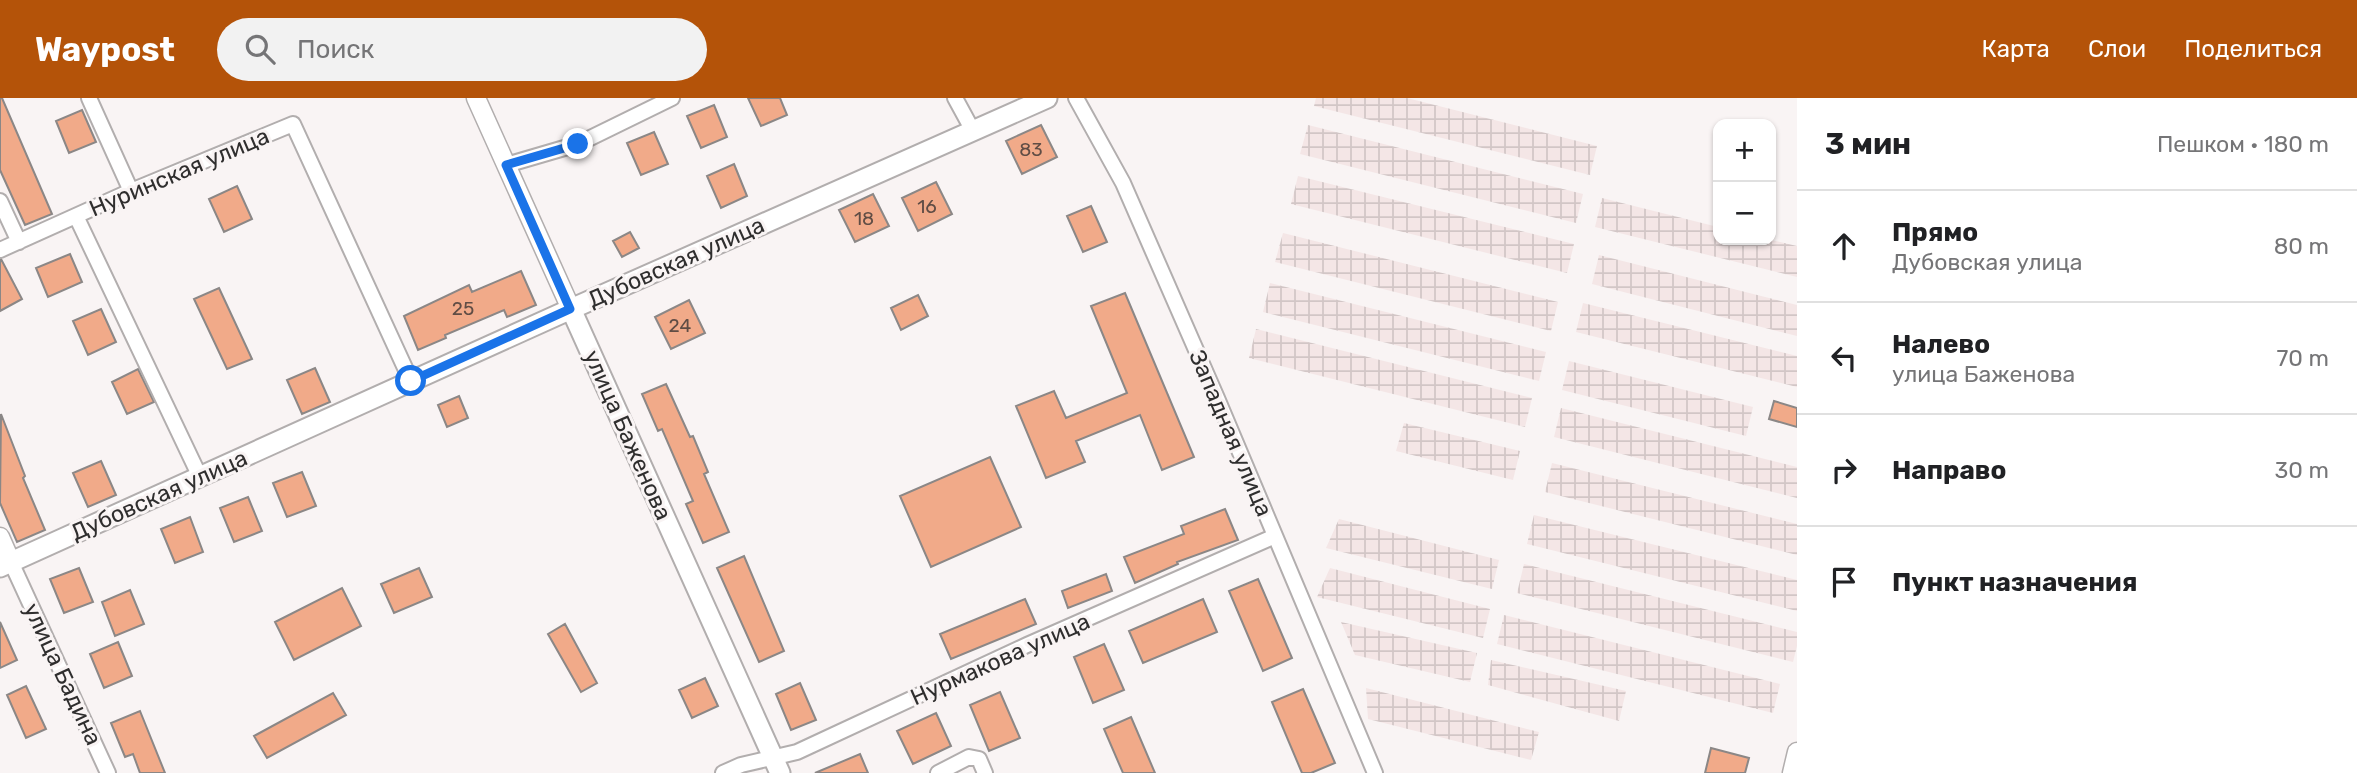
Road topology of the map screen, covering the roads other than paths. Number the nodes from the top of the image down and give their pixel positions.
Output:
1 (89, 98) edge
2 (476, 98) edge
3 (672, 98) edge
4 (955, 98) edge
5 (1047, 98) edge
6 (1076, 98) edge
7 (973, 131) junction
8 (506, 165) junction
9 (131, 191) junction
10 (0, 201) edge
11 (76, 216) junction
12 (19, 242) junction
13 (0, 250) edge
14 (570, 309) junction
15 (411, 381) junction
16 (200, 477) junction
17 (1275, 536) junction
18 (0, 537) edge
19 (6, 565) edge
20 (1797, 752) edge
21 (776, 765) edge
22 (108, 773) edge
23 (723, 773) edge
24 (938, 773) edge
25 (985, 773) edge
26 (1375, 773) edge
27 (1791, 773) edge

1 - 9 street
2 - 8 street, улица Баженова
3 - 8 street
4 - 7 street
5 - 7 main road, Дубовская улица
6 - 17 street, Западная улица
7 - 14 main road, Дубовская улица
8 - 14 street, улица Баженова
9 - 11 street, Нуринская улица
9 - 15 street, Нуринская улица
10 - 12 street
11 - 12 street, Нуринская улица
11 - 16 street
12 - 13 street, Нуринская улица
14 - 15 main road, Дубовская улица
14 - 21 main road, улица Баженова
15 - 16 main road, Дубовская улица
16 - 19 main road, Дубовская улица
17 - 21 street, Нурмакова улица
17 - 26 street, Западная улица
18 - 19 street, улица Бадина
19 - 22 street, улица Бадина
20 - 27 street
21 - 23 street, Нурмакова улица
24 - 25 street

